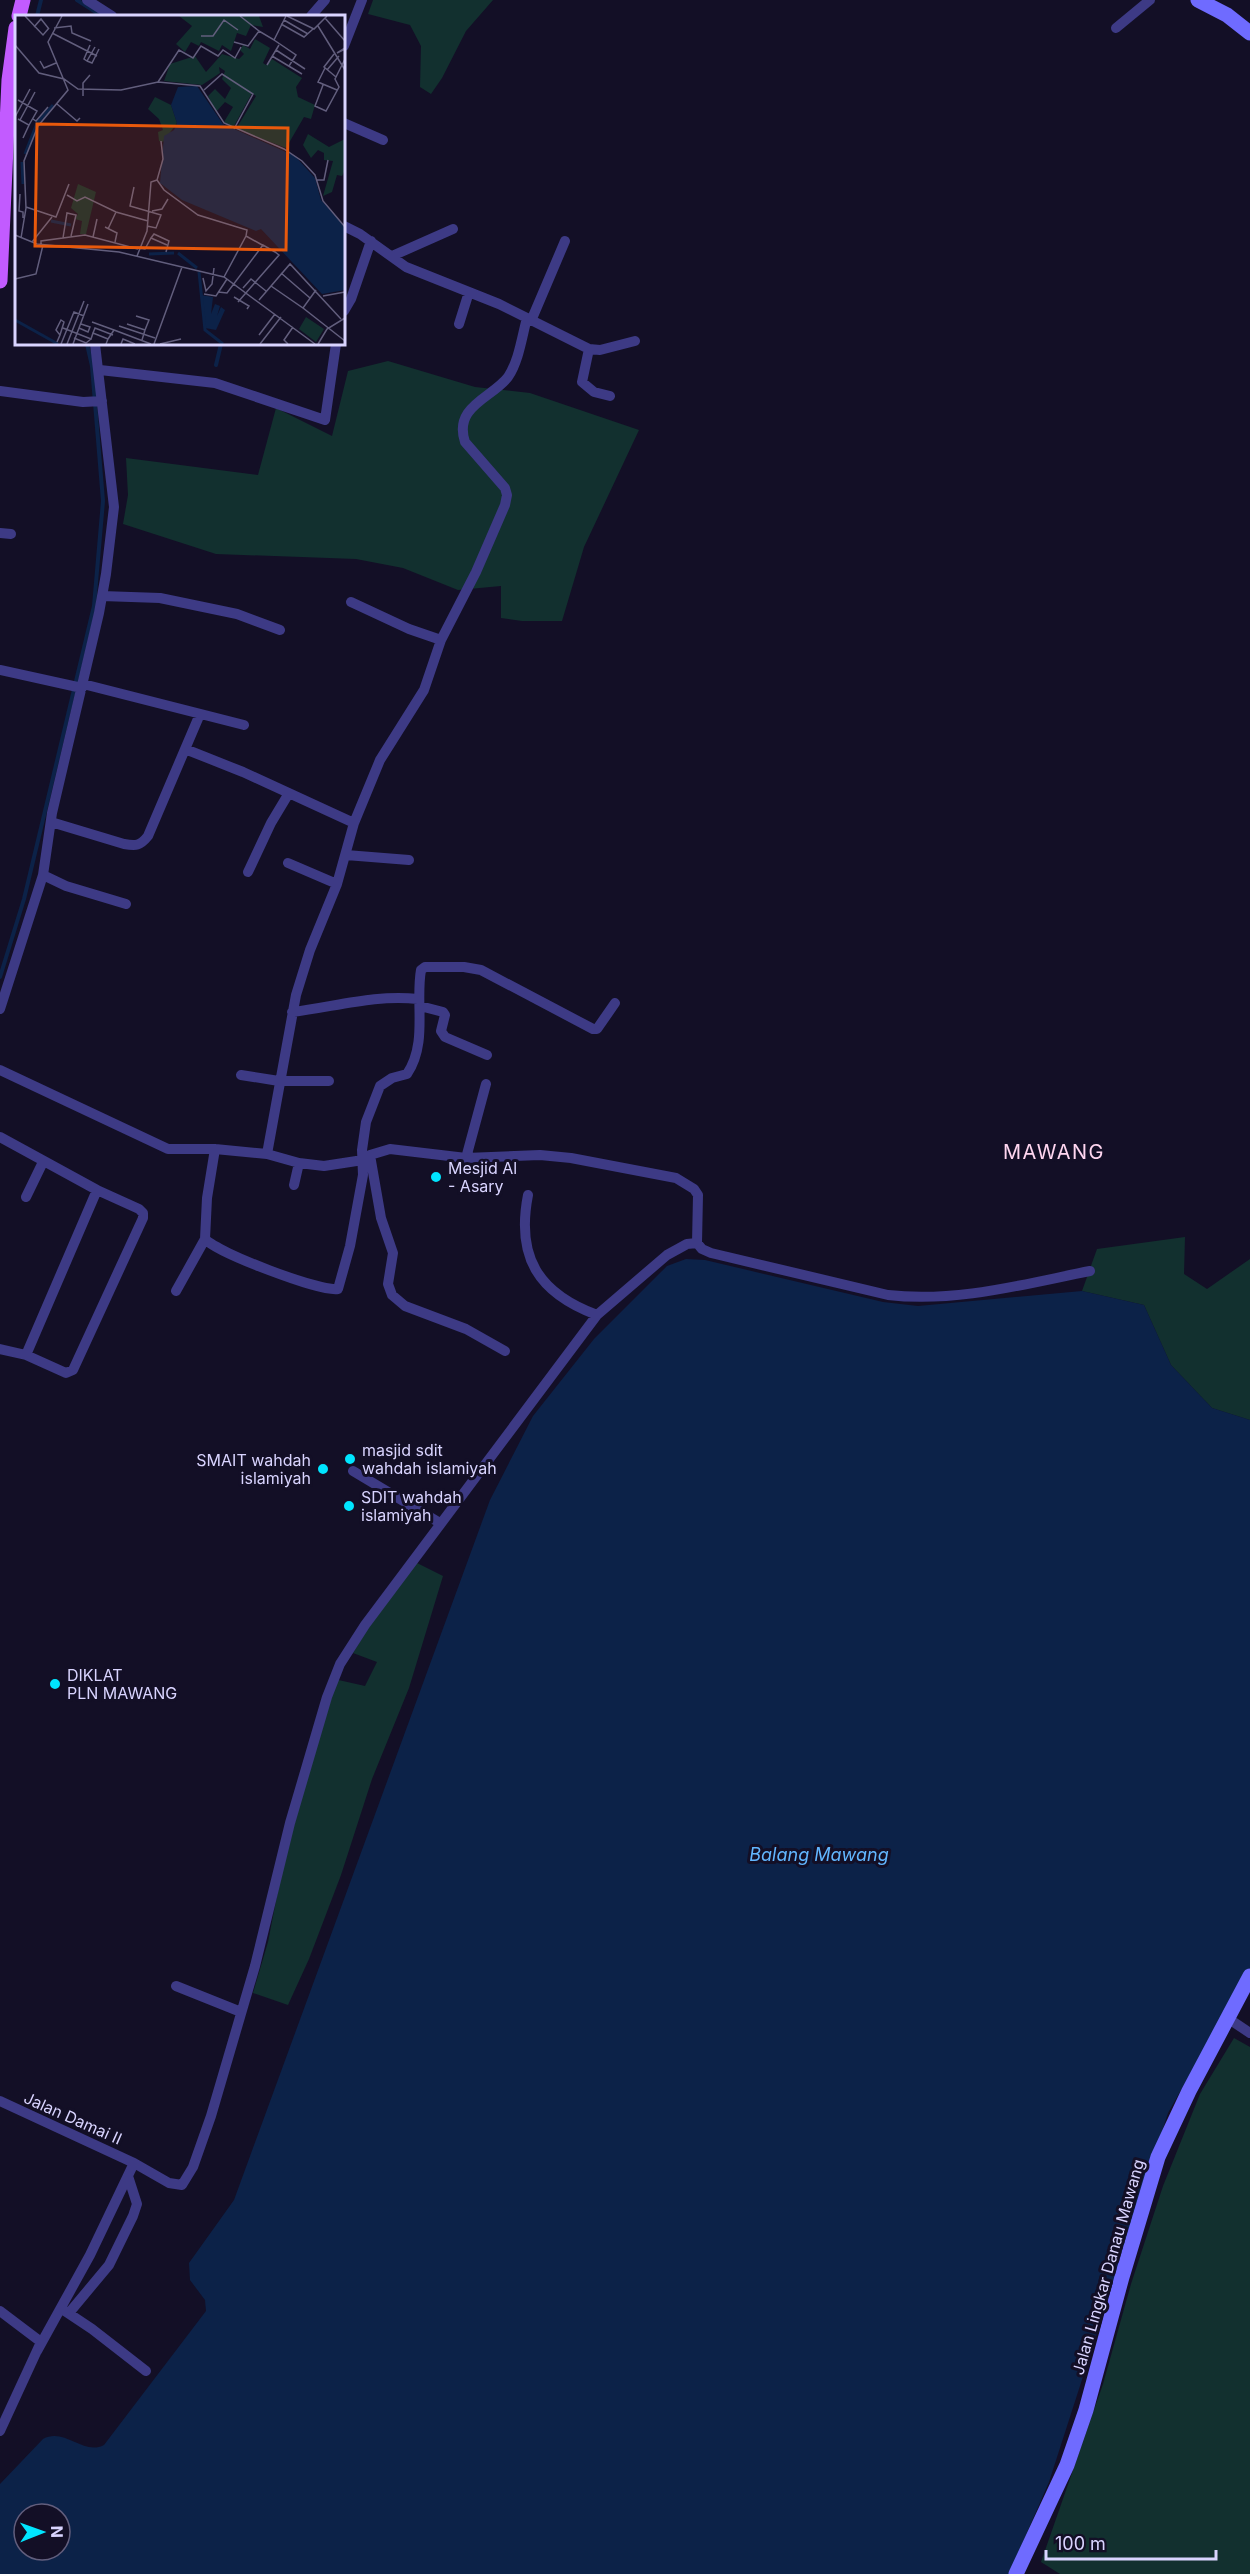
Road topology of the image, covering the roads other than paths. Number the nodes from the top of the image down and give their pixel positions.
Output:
1 (24, 0) edge
2 (87, 0) edge
3 (325, 0) edge
4 (362, 0) edge
5 (1150, 0) edge
6 (1198, 0) edge
7 (19, 15) edge
8 (110, 15) edge
9 (312, 15) edge
10 (1116, 28) dead end
11 (1250, 33) edge
12 (345, 42) edge
13 (15, 43) edge
14 (14, 58) edge
15 (5, 78) edge
16 (345, 123) edge
17 (3, 136) edge
18 (382, 140) dead end
19 (10, 186) edge
20 (345, 227) edge
21 (453, 229) dead end
22 (371, 241) junction
23 (566, 241) dead end
24 (392, 256) junction
25 (0, 281) edge
26 (469, 292) junction
27 (345, 309) edge
28 (530, 320) junction
29 (459, 324) dead end
30 (635, 341) dead end
31 (96, 345) edge
32 (336, 345) edge
33 (589, 349) junction
34 (100, 370) junction
35 (0, 392) edge
36 (610, 396) dead end
37 (100, 401) junction
38 (102, 596) junction
39 (351, 602) dead end
40 (280, 630) dead end
41 (441, 640) junction
42 (0, 670) edge
43 (83, 686) junction
44 (200, 714) junction
45 (244, 725) dead end
46 (185, 749) junction
47 (290, 793) junction
48 (51, 822) junction
49 (354, 823) junction
50 (346, 855) junction
51 (410, 860) dead end
52 (288, 863) dead end
53 (248, 872) dead end
54 (43, 875) junction
55 (337, 884) junction
56 (126, 904) dead end
57 (419, 1003) junction
58 (615, 1003) dead end
59 (0, 1009) edge
60 (292, 1012) junction
61 (487, 1054) dead end
62 (0, 1070) edge
63 (241, 1075) dead end
64 (329, 1081) dead end
65 (279, 1082) junction
66 (486, 1084) dead end
67 (0, 1137) edge
68 (215, 1149) junction
69 (267, 1154) junction
70 (367, 1158) junction
71 (466, 1158) junction
72 (43, 1162) junction
73 (298, 1163) junction
74 (294, 1185) dead end
75 (97, 1190) junction
76 (528, 1195) dead end
77 (27, 1197) dead end
78 (205, 1239) junction
79 (696, 1243) junction
80 (1090, 1271) dead end
81 (176, 1292) dead end
82 (597, 1315) junction
83 (0, 1349) edge
84 (505, 1351) dead end
85 (26, 1354) junction
86 (353, 1471) dead end
87 (440, 1523) junction
88 (1250, 1976) edge
89 (176, 1986) dead end
90 (241, 2012) junction
91 (1229, 2019) junction
92 (1250, 2033) edge
93 (0, 2101) edge
94 (134, 2163) junction
95 (128, 2176) junction
96 (0, 2311) edge
97 (65, 2311) junction
98 (39, 2347) junction
99 (143, 2368) dead end
100 (0, 2431) edge
101 (1016, 2574) edge

1 - 7 main road
2 - 8 street
3 - 9 street
4 - 12 street
5 - 10 street
6 - 11 street
13 - 14 main road
14 - 15 main road
15 - 17 main road
16 - 18 street
17 - 19 main road
19 - 25 main road
20 - 22 street
21 - 24 street
22 - 24 street
22 - 27 street
23 - 28 street
24 - 26 street
26 - 28 street
26 - 29 street
28 - 33 street
28 - 41 street
30 - 33 street
31 - 34 street
32 - 34 street
33 - 36 street
34 - 37 street
35 - 37 street
37 - 38 street
38 - 40 street
38 - 43 street
39 - 41 street
41 - 49 street
42 - 43 street
43 - 44 street
43 - 48 street
44 - 45 street
44 - 46 street
46 - 47 street
46 - 48 street
47 - 49 street
47 - 53 street
48 - 54 street
49 - 50 street
50 - 51 street
50 - 55 street
52 - 55 street
54 - 56 street
54 - 59 street
55 - 60 street
57 - 58 street
57 - 60 street
57 - 61 street
57 - 70 street
60 - 65 street
62 - 68 street
63 - 65 street
64 - 65 street
65 - 69 street
66 - 71 street
67 - 72 street
68 - 69 street
68 - 78 street
69 - 73 street
70 - 71 street
70 - 73 street
70 - 78 street
70 - 84 street
71 - 79 street
72 - 75 street
72 - 77 street
73 - 74 street
75 - 85 street
75 - 85 street
76 - 82 street
78 - 81 street
79 - 80 street
79 - 82 street
82 - 87 street
83 - 85 street
86 - 87 street
87 - 90 street
88 - 91 street, Jalan Lingkar Danau Mawang
89 - 90 street
90 - 94 street, Jalan Damai II
91 - 92 street
91 - 101 street, Jalan Lingkar Danau Mawang
93 - 94 street, Jalan Damai II
94 - 95 street
95 - 97 street
95 - 97 street
96 - 98 street
97 - 98 street
97 - 99 street
98 - 100 street

